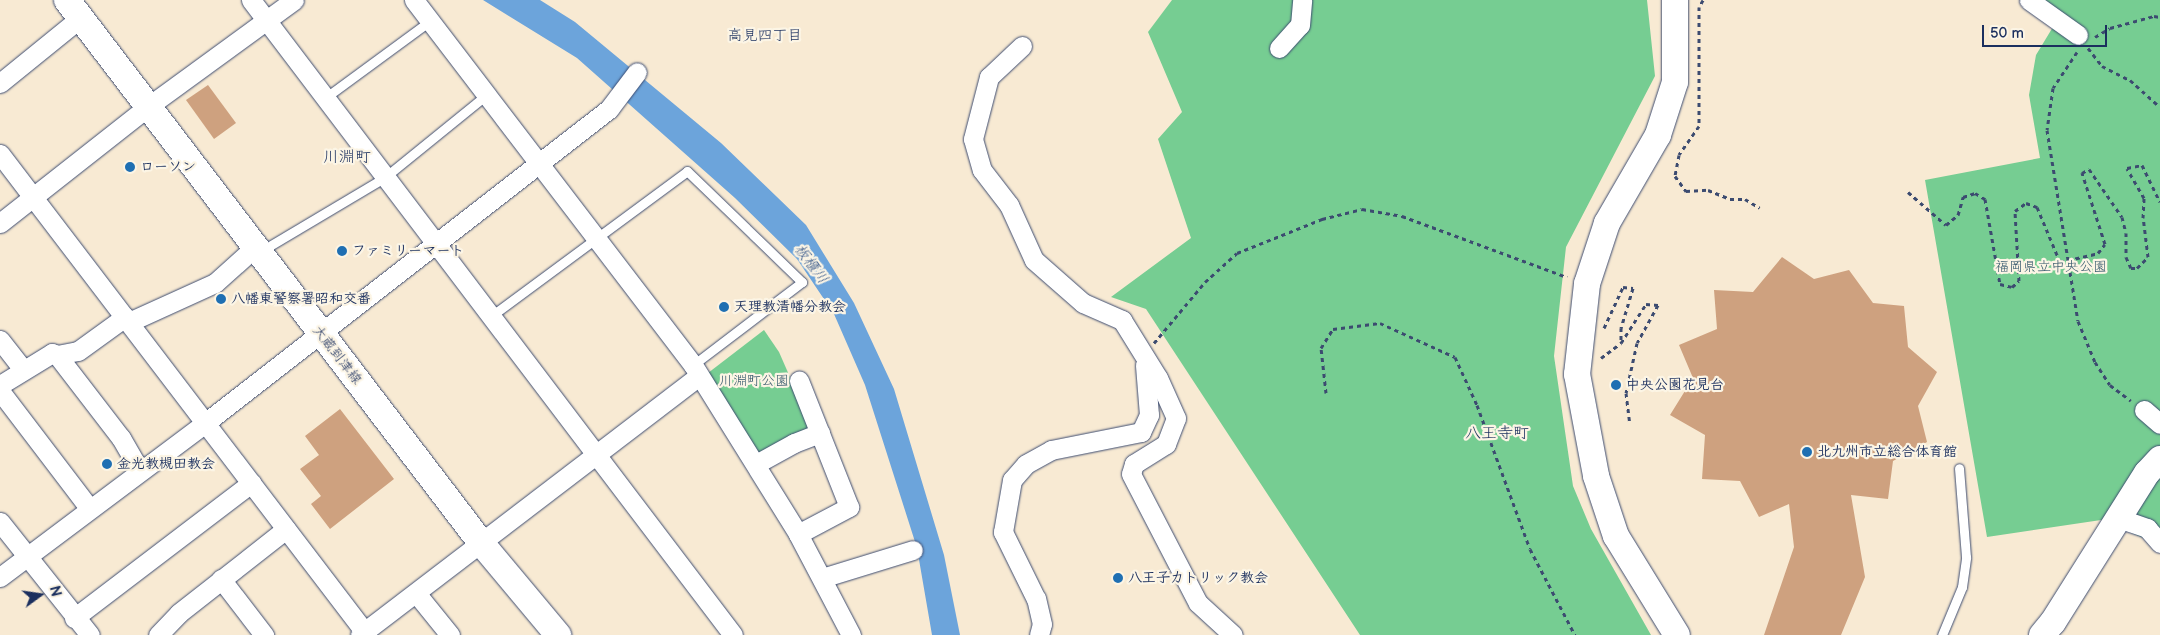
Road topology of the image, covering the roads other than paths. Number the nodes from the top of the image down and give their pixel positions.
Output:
1 (251, 0) edge
2 (294, 0) edge
3 (414, 0) edge
4 (1302, 0) edge
5 (1675, 0) edge
6 (2029, 0) edge
7 (73, 9) edge
8 (267, 21) junction
9 (430, 21) junction
10 (2081, 39) road end
11 (1022, 46) dead end
12 (1279, 48) dead end
13 (638, 72) dead end
14 (0, 83) edge
15 (486, 95) junction
16 (325, 98) junction
17 (146, 108) junction
18 (0, 154) edge
19 (538, 163) junction
20 (384, 178) junction
21 (33, 197) junction
22 (0, 223) edge
23 (595, 237) junction
24 (433, 243) junction
25 (256, 250) junction
26 (490, 317) junction
27 (127, 320) junction
28 (319, 333) junction
29 (0, 340) edge
30 (57, 355) junction
31 (1143, 356) junction
32 (23, 369) junction
33 (696, 371) junction
34 (799, 382) dead end
35 (0, 385) edge
36 (0, 391) edge
37 (2144, 410) road end
38 (205, 423) junction
39 (2160, 424) edge
40 (820, 433) junction
41 (596, 454) junction
42 (2160, 459) edge
43 (756, 464) junction
44 (1959, 468) dead end
45 (140, 471) junction
46 (2160, 482) edge
47 (251, 483) junction
48 (89, 508) junction
49 (2121, 519) junction
50 (0, 522) edge
51 (286, 529) junction
52 (798, 534) junction
53 (2160, 543) edge
54 (482, 544) junction
55 (913, 550) dead end
56 (26, 557) junction
57 (0, 578) edge
58 (822, 578) junction
59 (221, 579) junction
60 (416, 593) junction
61 (74, 618) junction
62 (364, 634) edge
63 (90, 635) edge
64 (158, 635) edge
65 (264, 635) edge
66 (450, 635) edge
67 (558, 635) edge
68 (733, 635) edge
69 (851, 635) edge
70 (1039, 635) edge
71 (1233, 635) edge
72 (1677, 635) edge
73 (1942, 635) edge
74 (2042, 635) edge

1 - 8 street
2 - 8 street
3 - 9 street
4 - 12 street
5 - 72 street
6 - 10 street
7 - 14 street
7 - 17 street, 大蔵到津線
8 - 16 street
8 - 17 street
9 - 15 street
9 - 16 lane
11 - 31 street
13 - 19 street
15 - 19 street
15 - 20 lane
16 - 20 street
17 - 21 street
17 - 25 street, 大蔵到津線
18 - 21 street
19 - 23 street
19 - 24 street
20 - 24 street
20 - 25 lane
21 - 22 street
21 - 27 street
23 - 26 lane
23 - 33 street
23 - 33 lane
24 - 26 street
24 - 28 street
25 - 27 street
25 - 28 street, 大蔵到津線
26 - 41 street
27 - 30 street
27 - 38 street
28 - 38 street
28 - 54 street, 大蔵到津線
29 - 32 street
30 - 32 street
30 - 45 street
31 - 70 street
31 - 71 street
32 - 35 street
33 - 41 street
33 - 43 street
34 - 40 street
36 - 48 street
37 - 39 street
38 - 45 street
38 - 47 street
40 - 43 street
40 - 52 street
41 - 54 street
41 - 68 street
42 - 49 street
43 - 52 street
44 - 73 lane
45 - 48 street
46 - 49 street
47 - 51 street
47 - 61 street
48 - 56 street
49 - 53 street
49 - 74 street
50 - 56 street
51 - 59 street
51 - 62 street
52 - 58 street
54 - 60 street
54 - 67 street, 大蔵到津線
55 - 58 street
56 - 57 street
56 - 61 street
58 - 69 street
59 - 64 street
59 - 65 street
60 - 62 street
60 - 66 street
61 - 63 street

